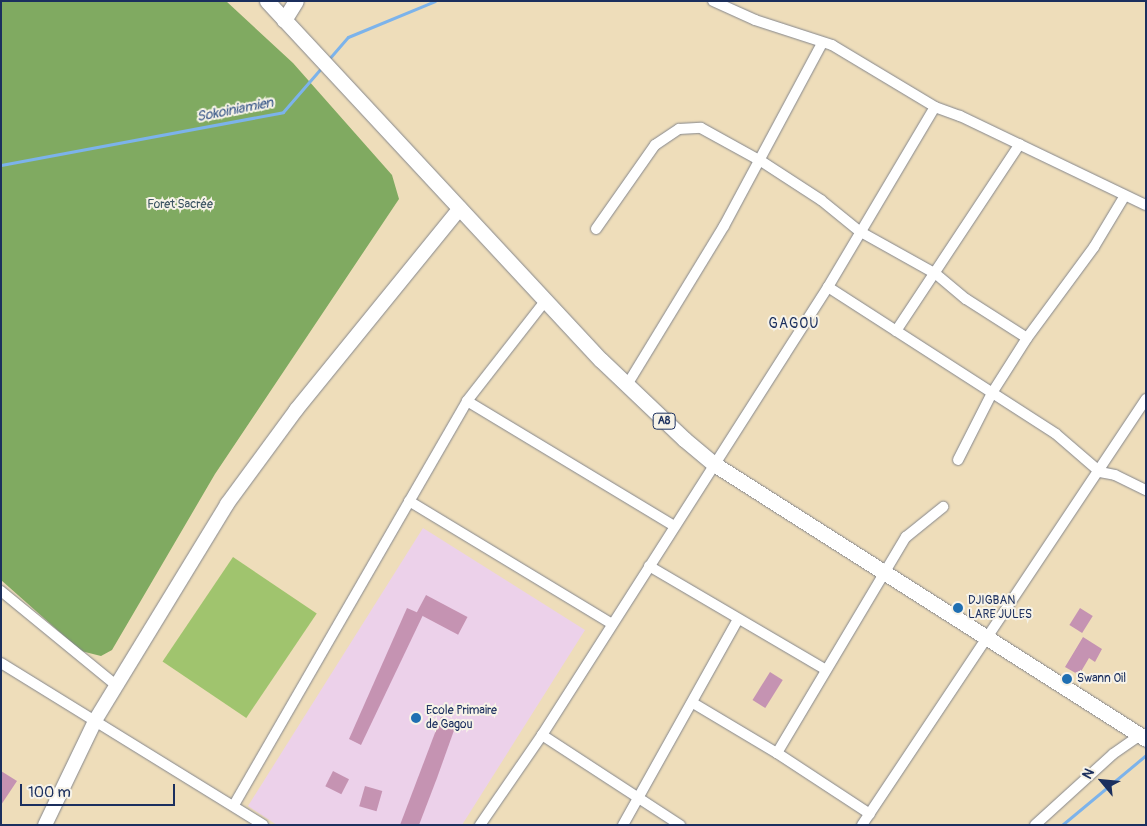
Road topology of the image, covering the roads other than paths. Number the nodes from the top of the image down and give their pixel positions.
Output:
1 (267, 1) edge
2 (296, 1) edge
3 (713, 1) edge
4 (284, 20) junction
5 (822, 42) junction
6 (935, 107) junction
7 (1020, 144) junction
8 (761, 161) junction
9 (1124, 197) junction
10 (1146, 205) edge
11 (460, 208) junction
12 (596, 228) dead end
13 (859, 231) junction
14 (936, 274) junction
15 (828, 288) junction
16 (546, 300) junction
17 (896, 331) junction
18 (1027, 338) junction
19 (627, 385) junction
20 (992, 393) junction
21 (1146, 399) edge
22 (466, 401) junction
23 (958, 460) dead end
24 (714, 464) junction
25 (1100, 472) junction
26 (1146, 490) edge
27 (409, 501) junction
28 (943, 507) dead end
29 (674, 526) junction
30 (649, 566) junction
31 (884, 570) junction
32 (1, 590) edge
33 (738, 619) junction
34 (612, 624) junction
35 (987, 636) junction
36 (1, 663) edge
37 (826, 670) junction
38 (116, 685) junction
39 (692, 703) junction
40 (96, 719) junction
41 (542, 736) junction
42 (1143, 737) edge
43 (777, 753) junction
44 (637, 798) junction
45 (234, 805) junction
46 (870, 814) junction
47 (45, 825) edge
48 (263, 825) edge
49 (480, 825) edge
50 (623, 825) edge
51 (680, 825) edge
52 (862, 825) edge
53 (1035, 825) edge

1 - 4 main road, A8
2 - 4 main road
3 - 5 street
4 - 11 main road, A8
5 - 6 street
5 - 8 street
6 - 7 street
6 - 13 street
7 - 9 street
7 - 14 street
8 - 12 street
8 - 13 street
8 - 19 street
9 - 10 street
9 - 18 street
11 - 16 main road, A8
11 - 38 street
13 - 14 street
13 - 15 street
14 - 17 street
14 - 18 street
15 - 17 street
15 - 24 street
16 - 19 main road, A8
16 - 22 street
17 - 20 street
18 - 20 street
19 - 24 main road, A8
20 - 23 street
20 - 25 street
21 - 25 street
22 - 27 street
22 - 29 street
24 - 29 street
24 - 31 main road, A8
25 - 26 street
25 - 35 street
27 - 34 street
27 - 45 street
28 - 31 street
29 - 30 street
30 - 33 street
30 - 34 street
31 - 35 main road, A8
31 - 37 street
32 - 38 street
33 - 37 street
33 - 39 street
34 - 41 street
35 - 42 main road, A8
35 - 46 street
36 - 40 street
37 - 43 street
38 - 40 street
39 - 43 street
39 - 44 street
40 - 45 street
40 - 47 street
41 - 44 street
41 - 49 street
42 - 53 street
43 - 46 street
44 - 50 street
44 - 51 street
45 - 48 street
46 - 52 street

